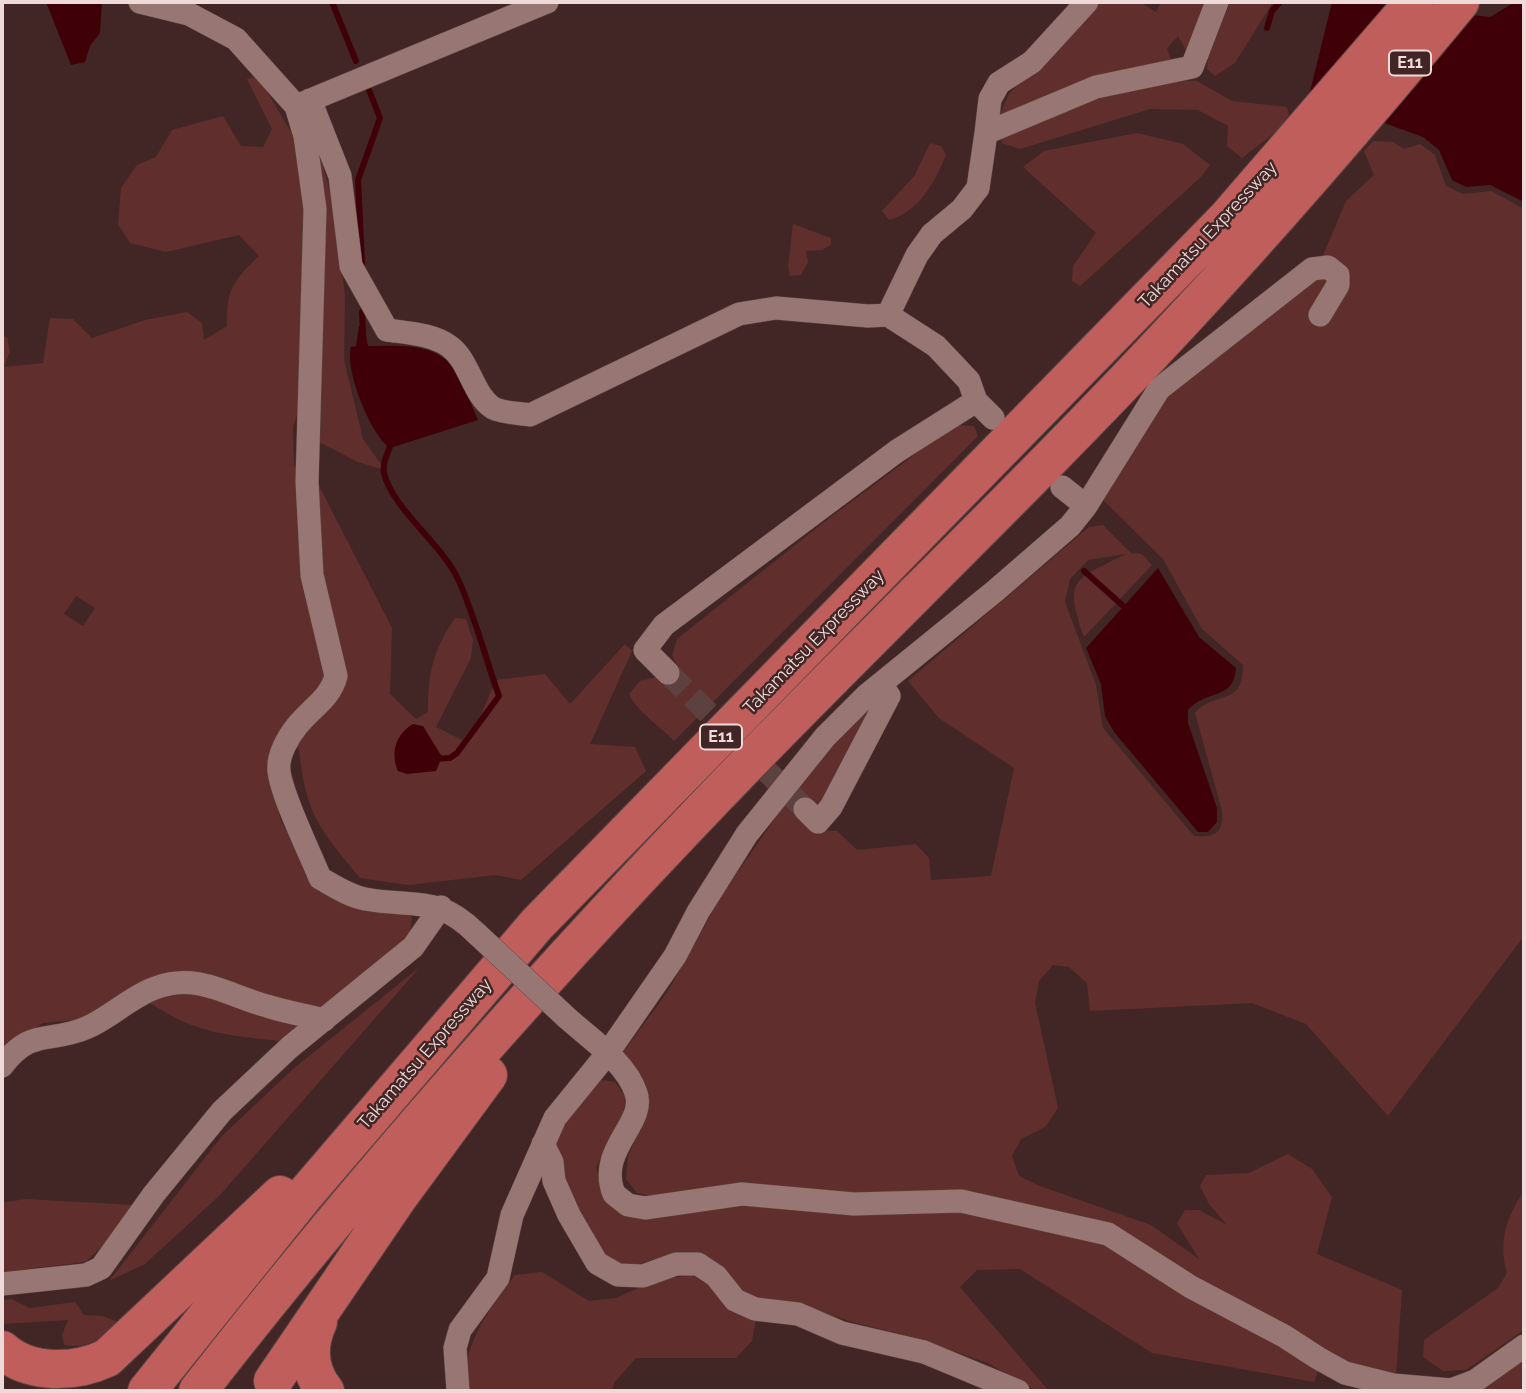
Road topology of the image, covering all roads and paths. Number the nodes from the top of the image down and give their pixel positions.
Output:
1 (140, 2) edge
2 (547, 2) edge
3 (1087, 2) edge
4 (1217, 2) edge
5 (1414, 2) edge
6 (1460, 2) edge
7 (303, 103) junction
8 (986, 133) junction
9 (888, 315) junction
10 (1320, 315) dead end
11 (976, 401) junction
12 (993, 418) dead end
13 (1062, 487) dead end
14 (1086, 506) junction
15 (668, 673) tunnel mouth
16 (881, 684) junction
17 (752, 760) junction
18 (805, 809) tunnel mouth
19 (441, 907) junction
20 (537, 924) junction
21 (324, 1020) junction
22 (607, 1054) junction
23 (2, 1066) edge
24 (543, 1144) junction
25 (2, 1284) edge
26 (328, 1301) junction
27 (1524, 1346) edge
28 (2, 1350) edge
29 (273, 1381) dead end
30 (147, 1391) edge
31 (198, 1391) edge
32 (325, 1391) edge
33 (458, 1391) edge
34 (1018, 1391) edge

1 - 7 street
2 - 7 street
3 - 8 street
4 - 8 street
5 - 20 highway, Takamatsu Expressway / E11
6 - 17 highway, Takamatsu Expressway / E11
7 - 9 street
7 - 19 street
8 - 9 street
9 - 11 street
10 - 14 street
11 - 12 street
11 - 15 street
13 - 14 street
14 - 16 street
16 - 18 street
16 - 22 street
17 - 26 highway
17 - 31 highway, Takamatsu Expressway / E11
19 - 21 street
19 - 22 street, bridge
20 - 28 highway
20 - 30 highway, Takamatsu Expressway / E11
21 - 23 street
21 - 25 street
22 - 24 street
22 - 27 street
24 - 33 street
24 - 34 street
26 - 29 highway
26 - 32 highway

